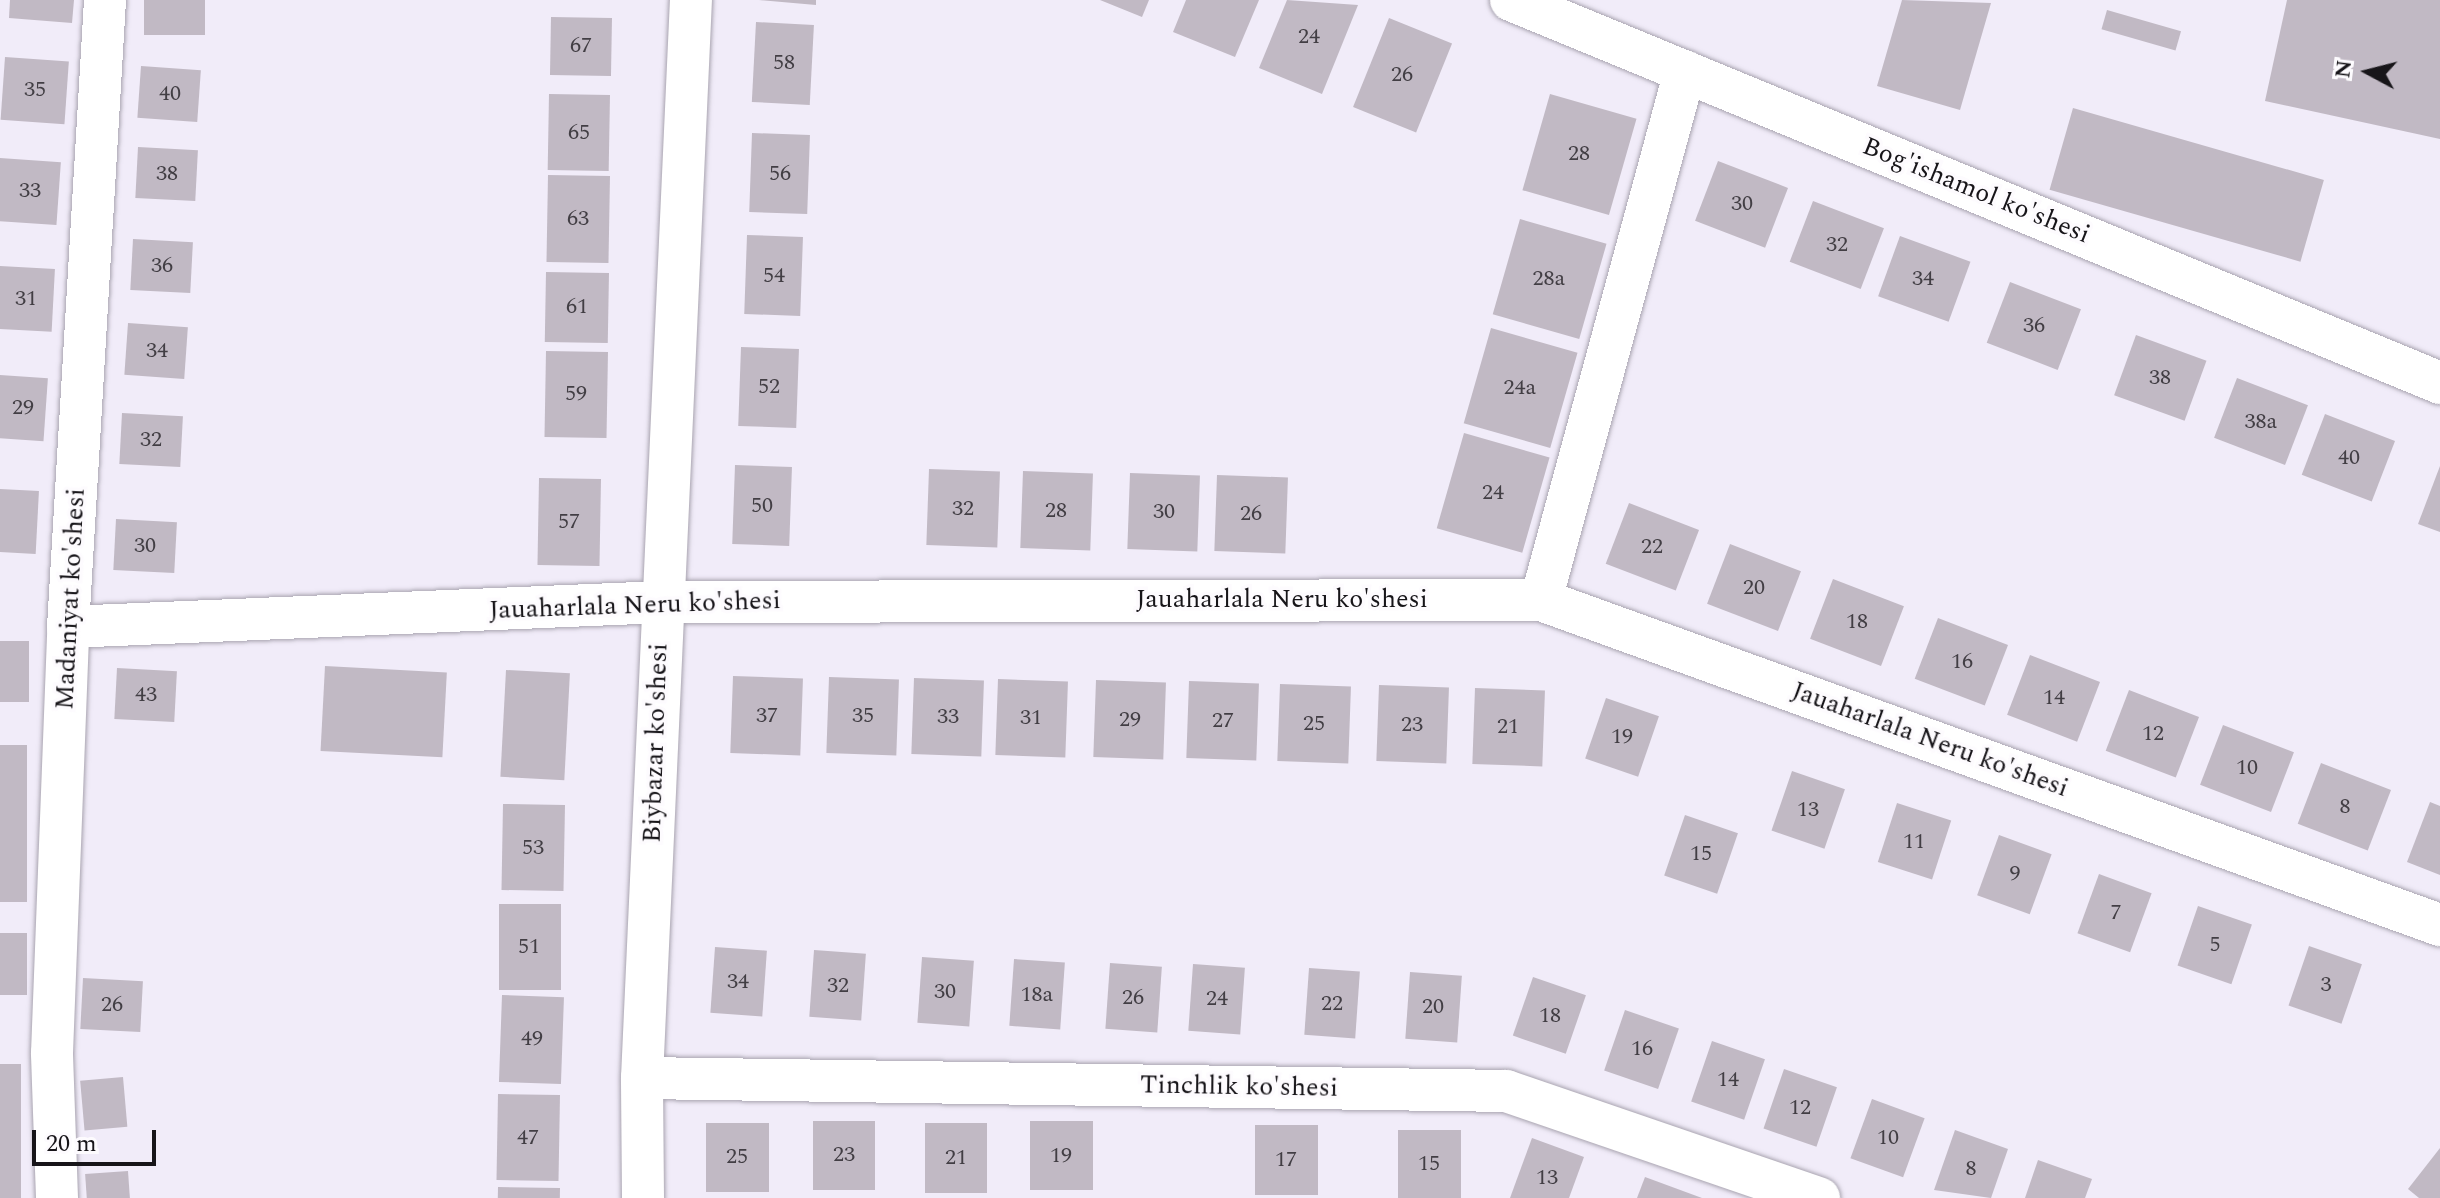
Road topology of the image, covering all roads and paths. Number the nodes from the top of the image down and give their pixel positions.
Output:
1 (105, 0) edge
2 (691, 0) edge
3 (1511, 0) edge
4 (1567, 11) edge
5 (1685, 71) junction
6 (2440, 383) edge
7 (1541, 600) junction
8 (662, 602) junction
9 (68, 627) junction
10 (2440, 925) edge
11 (642, 1078) junction
12 (57, 1198) edge
13 (643, 1198) edge
14 (1819, 1198) edge

1 - 9 street, Madaniyat ko'shesi
2 - 8 street, Biybazar ko'shesi
3 - 4 street, Bog'ishamol ko'shesi
4 - 5 street, Bog'ishamol ko'shesi
5 - 6 street, Bog'ishamol ko'shesi
5 - 7 street
7 - 8 street, Jauaharlala Neru ko'shesi
7 - 10 street, Jauaharlala Neru ko'shesi
8 - 9 street, Jauaharlala Neru ko'shesi
8 - 11 street, Biybazar ko'shesi
9 - 12 street, Madaniyat ko'shesi
11 - 13 street, Biybazar ko'shesi
11 - 14 street, Tinchlik ko'shesi

